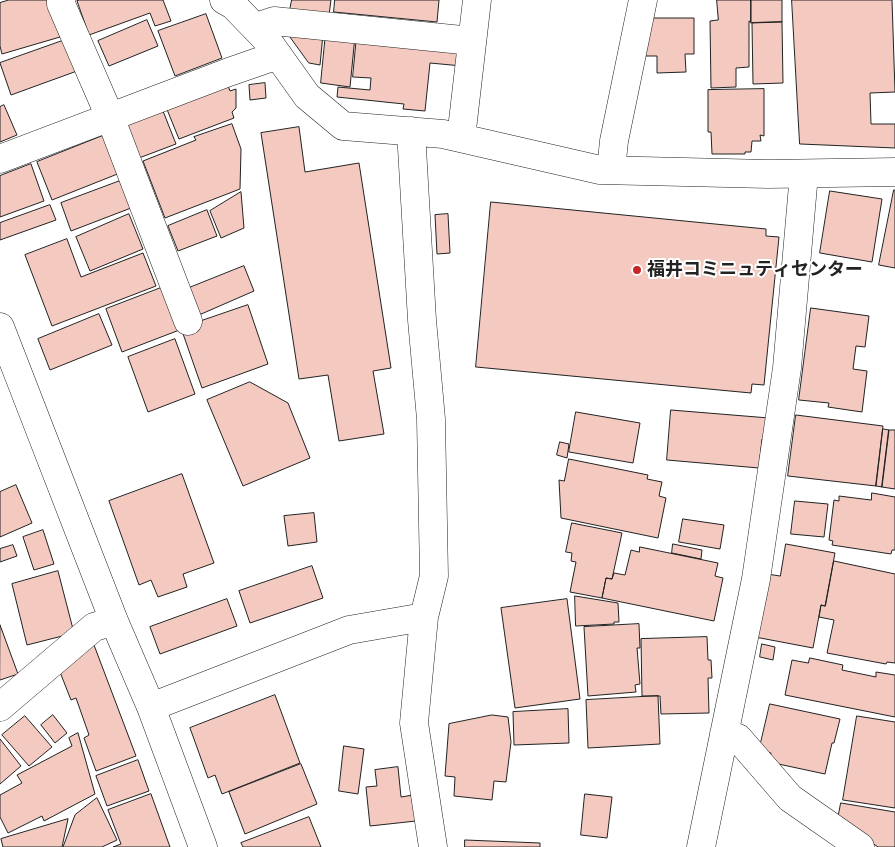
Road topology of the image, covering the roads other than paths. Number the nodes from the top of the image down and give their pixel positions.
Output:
1 (61, 0) edge
2 (224, 0) edge
3 (477, 0) edge
4 (643, 0) edge
5 (256, 27) junction
6 (472, 41) junction
7 (278, 55) junction
8 (110, 117) junction
9 (411, 131) junction
10 (461, 138) junction
11 (0, 159) edge
12 (611, 170) junction
13 (895, 172) edge
14 (804, 174) junction
15 (188, 321) dead end
16 (0, 327) edge
17 (424, 617) junction
18 (114, 620) junction
19 (0, 707) edge
20 (151, 707) junction
21 (724, 734) junction
22 (203, 847) edge
23 (433, 847) edge
24 (701, 847) edge
25 (860, 847) edge

1 - 8 street
2 - 5 street
3 - 6 street
4 - 12 street
5 - 6 street
5 - 7 street
6 - 10 street
7 - 8 street
7 - 9 street
8 - 11 street
8 - 15 street
9 - 10 street
9 - 17 street
10 - 12 street
12 - 14 street
13 - 14 street
14 - 21 street
16 - 18 street
17 - 20 street
17 - 23 street
18 - 19 street
18 - 20 street
20 - 22 street
21 - 24 street
21 - 25 street

